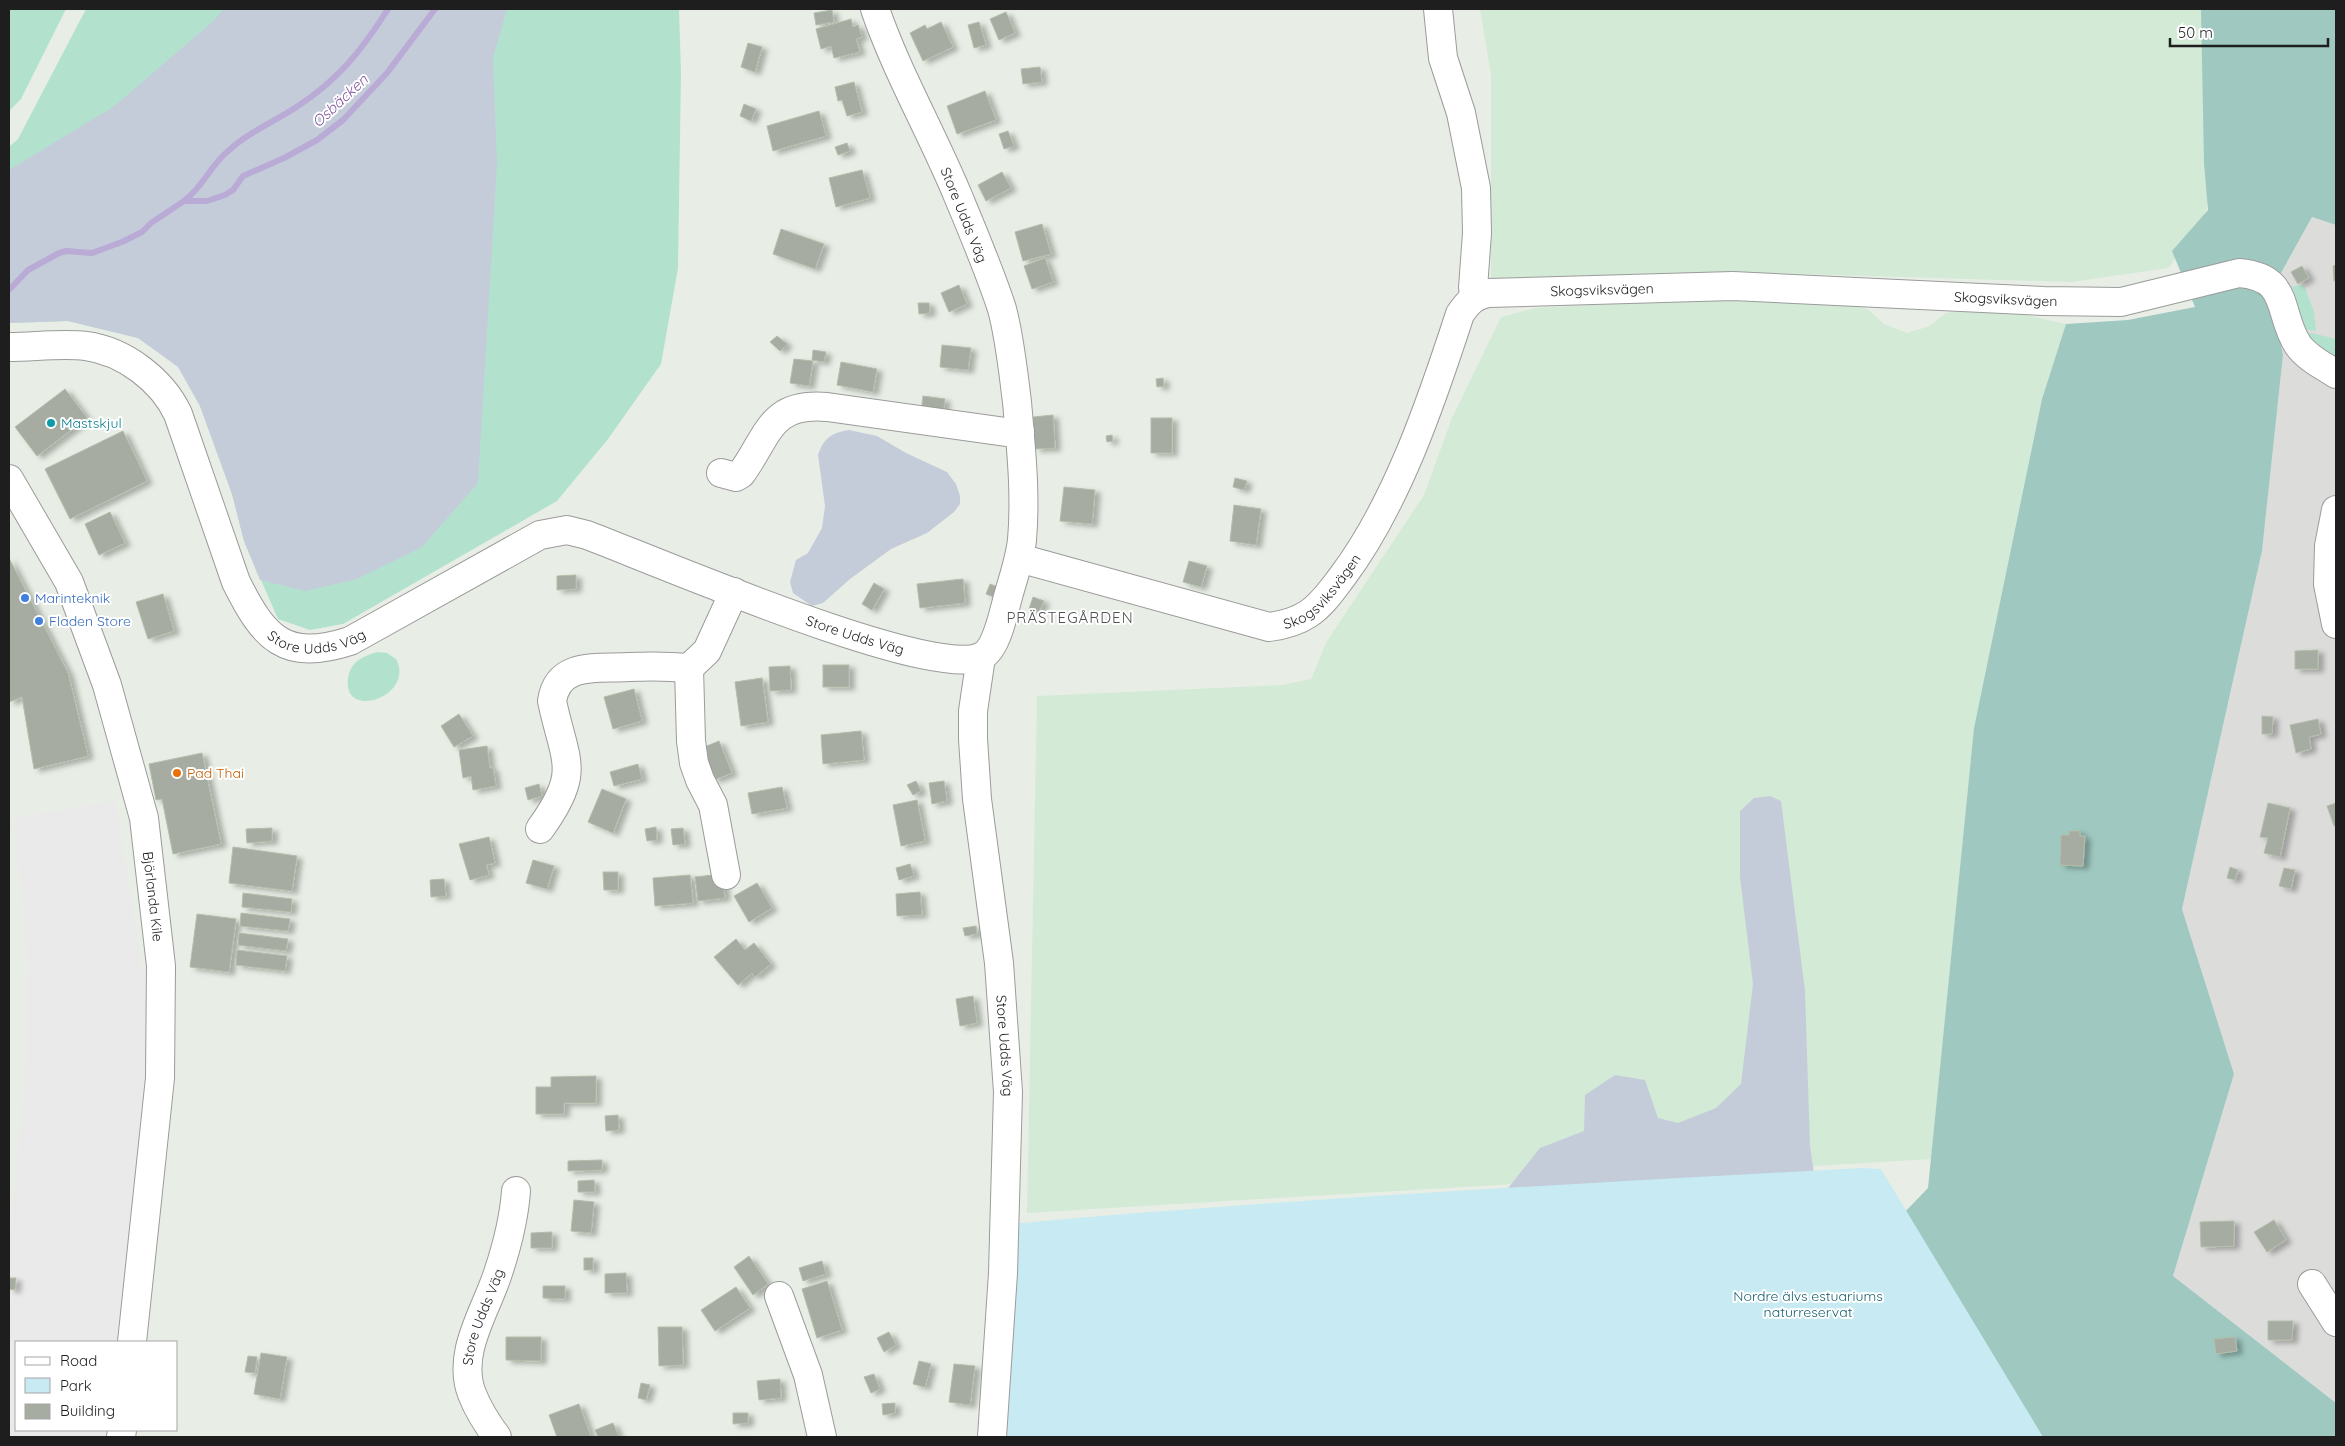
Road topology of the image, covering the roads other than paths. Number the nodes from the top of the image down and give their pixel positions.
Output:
1 (875, 9) edge
2 (1438, 9) edge
3 (1476, 296) junction
4 (9, 347) edge
5 (2336, 374) edge
6 (1020, 432) junction
7 (721, 473) dead end
8 (9, 478) edge
9 (2336, 510) edge
10 (1019, 558) junction
11 (734, 592) junction
12 (2336, 624) edge
13 (982, 657) junction
14 (689, 668) junction
15 (540, 829) dead end
16 (726, 875) dead end
17 (516, 1191) dead end
18 (2312, 1284) dead end
19 (779, 1296) dead end
20 (2336, 1322) edge
21 (132, 1341) edge
22 (497, 1437) edge
23 (822, 1437) edge
24 (992, 1437) edge

1 - 6 street, Store Udds Väg
2 - 3 street
3 - 5 street, Skogsviksvägen
3 - 10 street, Skogsviksvägen
4 - 11 street, Store Udds Väg
6 - 7 street
6 - 10 street, Store Udds Väg
8 - 21 street, Björlanda Kile
9 - 12 street
10 - 13 street, Store Udds Väg
11 - 13 street, Store Udds Väg
11 - 14 street
13 - 24 street, Store Udds Väg
14 - 15 street
14 - 16 street
17 - 22 street, Store Udds Väg
18 - 20 street
19 - 23 street

